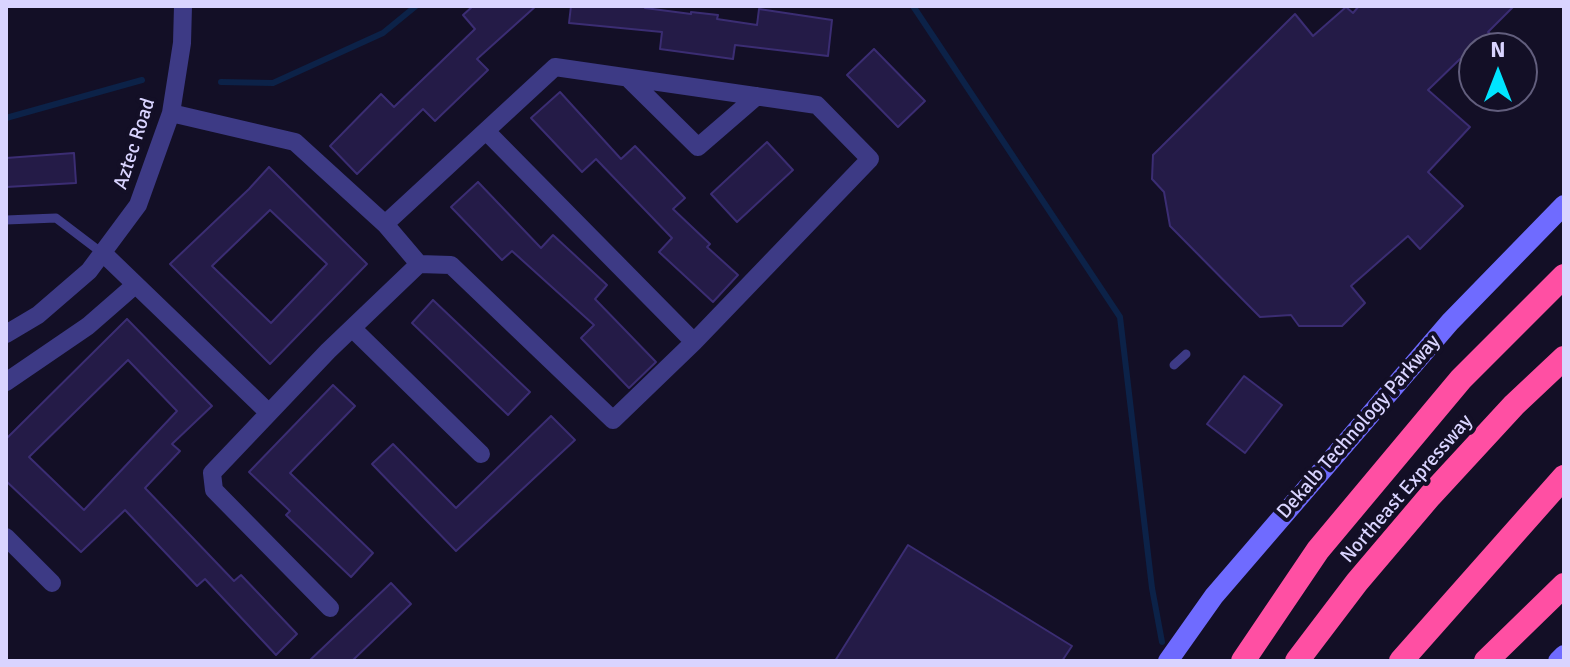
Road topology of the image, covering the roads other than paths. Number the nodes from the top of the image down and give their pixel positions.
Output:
1 (183, 6) edge
2 (628, 78) junction
3 (757, 96) junction
4 (171, 113) junction
5 (487, 132) junction
6 (1564, 205) edge
7 (6, 220) edge
8 (385, 224) junction
9 (104, 254) junction
10 (419, 264) junction
11 (1564, 276) edge
12 (135, 285) junction
13 (352, 328) junction
14 (6, 334) edge
15 (694, 342) junction
16 (1186, 354) dead end
17 (1564, 358) edge
18 (1174, 365) dead end
19 (6, 382) edge
20 (269, 413) junction
21 (481, 454) dead end
22 (1564, 477) edge
23 (6, 537) edge
24 (52, 583) dead end
25 (1564, 585) edge
26 (330, 608) dead end
27 (1564, 655) edge
28 (1168, 661) edge
29 (1243, 661) edge
30 (1297, 661) edge
31 (1401, 661) edge
32 (1486, 661) edge
33 (1558, 661) edge

1 - 4 street, Aztec Road
2 - 3 street
2 - 3 street
2 - 5 street
3 - 15 street
4 - 8 street
4 - 9 street, Aztec Road
5 - 8 street
5 - 15 street
6 - 28 street, Dekalb Technology Parkway
7 - 9 lane
8 - 10 street
9 - 12 street
9 - 14 street, Aztec Road
10 - 13 street
10 - 15 street
11 - 29 highway
12 - 19 street
12 - 20 street
13 - 20 street
13 - 21 street
16 - 18 lane
17 - 30 highway, Northeast Expressway
20 - 26 street
22 - 31 highway
23 - 24 street
25 - 32 highway
27 - 33 street

